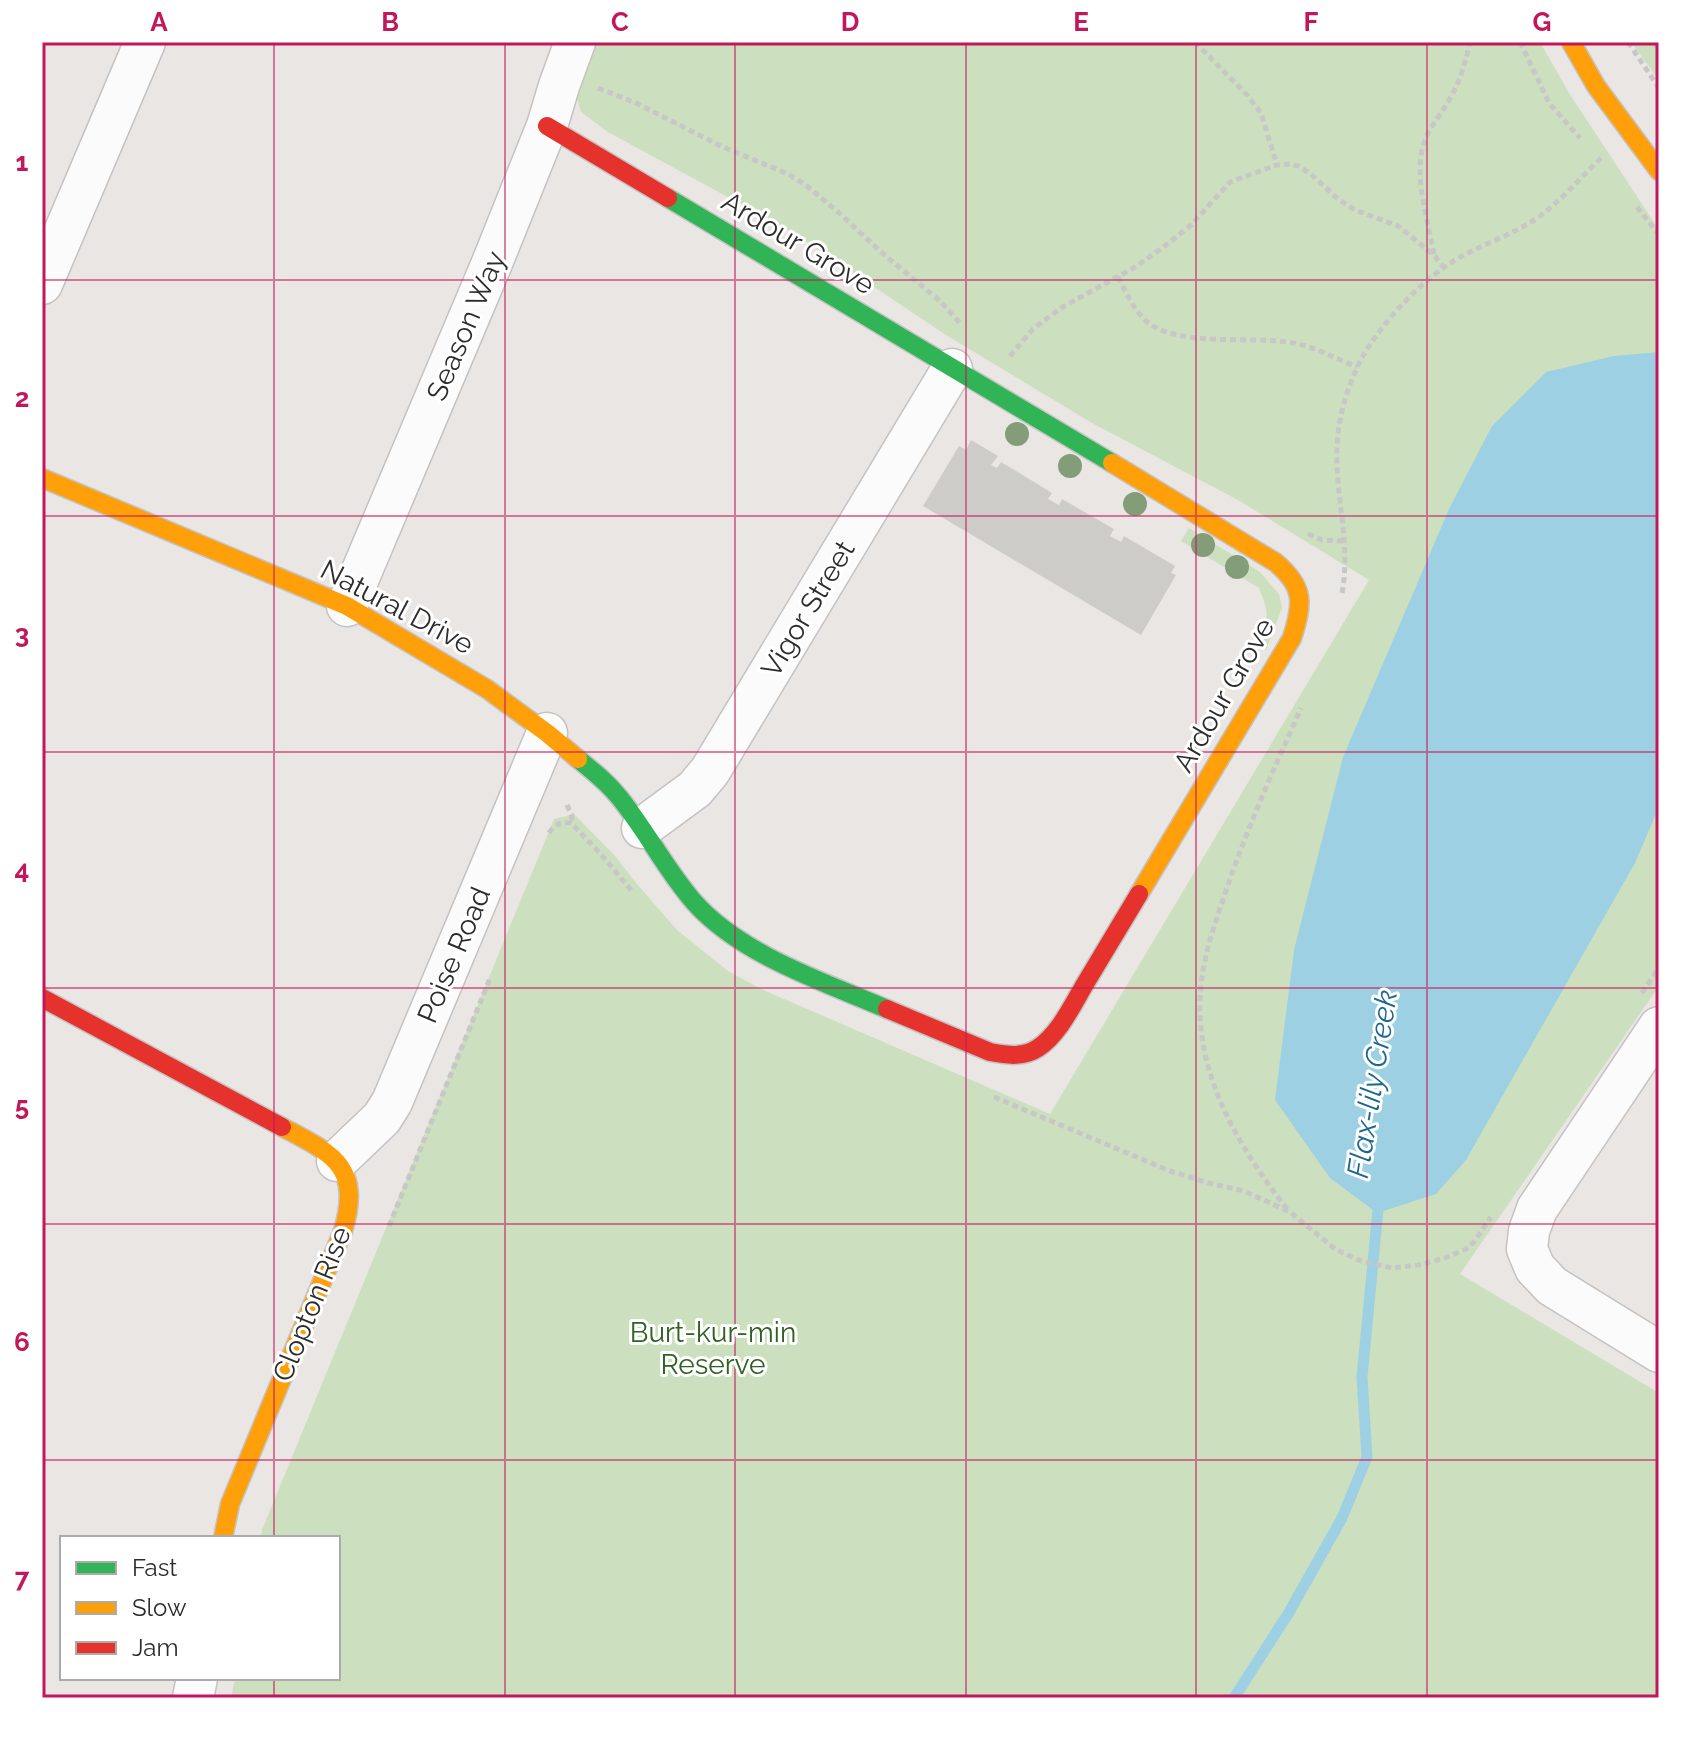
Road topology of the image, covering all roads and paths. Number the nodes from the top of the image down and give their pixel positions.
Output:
1 (575, 42) edge
2 (1195, 42) edge
3 (1470, 42) edge
4 (1571, 42) edge
5 (1628, 42) edge
6 (1654, 42) edge
7 (135, 46) edge
8 (1659, 51) edge
9 (597, 88) dead end
10 (1659, 88) edge
11 (547, 126) junction
12 (1630, 134) junction
13 (1277, 165) junction
14 (1659, 171) edge
15 (1434, 255) junction
16 (1443, 268) junction
17 (1118, 277) junction
18 (42, 284) edge
19 (971, 332) dead end
20 (999, 351) dead end
21 (1009, 357) junction
22 (1022, 364) dead end
23 (1357, 367) junction
24 (952, 369) junction
25 (42, 478) edge
26 (1297, 529) dead end
27 (1345, 541) junction
28 (1341, 603) dead end
29 (347, 606) junction
30 (1305, 698) dead end
31 (547, 733) junction
32 (565, 803) dead end
33 (571, 823) junction
34 (642, 828) junction
35 (547, 837) dead end
36 (637, 896) dead end
37 (494, 966) dead end
38 (42, 998) edge
39 (1659, 1027) edge
40 (989, 1094) dead end
41 (337, 1161) junction
42 (1290, 1212) junction
43 (384, 1239) dead end
44 (1474, 1242) dead end
45 (1659, 1352) edge
46 (223, 1536) edge

1 - 11 street, Season Way
2 - 13 path
3 - 15 path
4 - 12 street
5 - 10 path
6 - 8 path
7 - 18 street
9 - 19 path
11 - 24 street, Ardour Grove
11 - 29 street, Season Way
12 - 14 street
12 - 16 path
13 - 15 path
13 - 17 path
15 - 16 path
16 - 23 path
17 - 21 path
17 - 23 path
20 - 21 path
21 - 22 path
23 - 27 path
24 - 34 street, Vigor Street
24 - 34 street, Ardour Grove
25 - 29 street, Natural Drive
26 - 27 path
27 - 28 path
29 - 31 street, Natural Drive
30 - 42 path
31 - 34 street, Natural Drive
31 - 41 street, Poise Road
32 - 33 path
33 - 35 path
33 - 36 path
37 - 43 path
38 - 41 street
39 - 45 street
40 - 42 path
41 - 46 street, Clopton Rise
42 - 44 path

